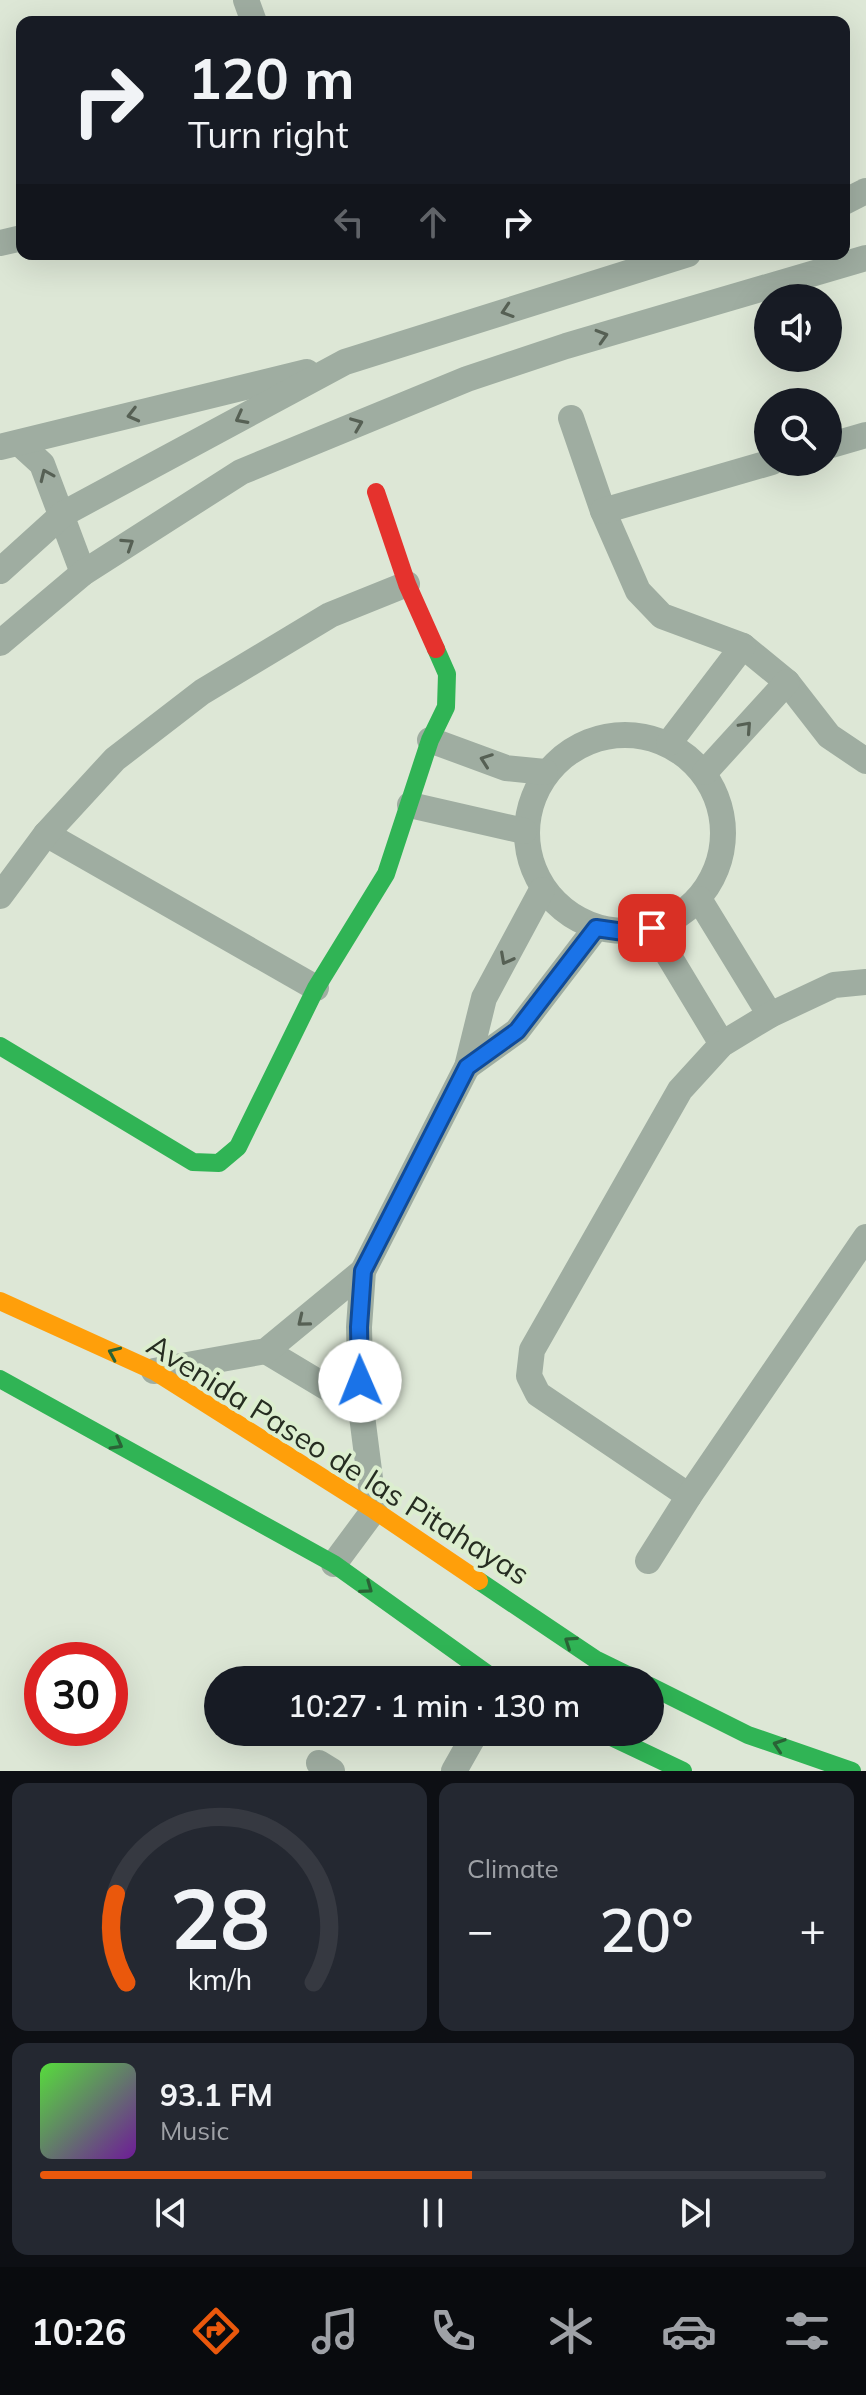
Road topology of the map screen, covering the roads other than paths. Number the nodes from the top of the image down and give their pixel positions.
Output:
1 (866, 258) edge
2 (669, 260) edge
3 (345, 362) junction
4 (571, 418) dead end
5 (866, 435) edge
6 (842, 442) edge
7 (10, 445) edge
8 (754, 467) edge
9 (376, 492) dead end
10 (603, 511) junction
11 (63, 514) junction
12 (0, 571) edge
13 (83, 573) junction
14 (407, 584) junction
15 (0, 643) edge
16 (743, 646) junction
17 (787, 682) junction
18 (430, 740) junction
19 (669, 743) junction
20 (866, 761) edge
21 (545, 772) junction
22 (705, 772) junction
23 (410, 805) junction
24 (524, 831) junction
25 (46, 834) junction
26 (542, 890) junction
27 (0, 896) edge
28 (699, 899) junction
29 (596, 928) junction
30 (652, 928) junction
31 (866, 982) edge
32 (316, 988) junction
33 (770, 1015) junction
34 (722, 1044) junction
35 (0, 1046) edge
36 (467, 1067) junction
37 (866, 1237) edge
38 (363, 1271) junction
39 (0, 1301) edge
40 (266, 1351) junction
41 (154, 1371) junction
42 (0, 1379) edge
43 (361, 1408) junction
44 (689, 1496) junction
45 (374, 1510) junction
46 (648, 1561) dead end
47 (334, 1564) junction
48 (476, 1666) edge
49 (609, 1666) edge
50 (664, 1693) edge
51 (468, 1746) edge
52 (630, 1746) edge
53 (454, 1771) edge
54 (683, 1771) edge
55 (852, 1771) edge

13 -> 1 street
2 -> 3 street
3 -> 7 street
3 -> 11 street
4 - 10 street
5 - 6 street
11 -> 7 street
8 - 10 street
9 - 14 street
10 - 16 street
11 - 12 street
11 - 13 street
13 - 15 street
14 - 18 street
14 - 25 street
16 - 17 street
16 - 19 street
17 - 20 street
22 -> 17 street
21 -> 18 street
18 - 23 street
19 - 21 street
19 - 22 street
21 - 24 street
22 - 28 street
23 - 24 street
23 - 32 street
24 - 26 street
25 - 27 street
25 - 32 street
26 - 29 street
26 -> 36 street
28 - 30 street
28 - 33 street
29 - 30 street
29 - 36 street
30 - 34 street
31 - 33 street
32 - 35 street
33 - 34 street
34 - 44 street
36 - 38 street
37 - 44 street
38 -> 40 street
38 - 43 street
41 -> 39 street, Avenida Paseo de las Pitahayas
40 - 41 street
40 - 43 street
41 - 45 street, Avenida Paseo de las Pitahayas
42 -> 47 street
43 - 45 street
44 - 46 street
45 - 47 street
49 -> 45 street, Avenida Paseo de las Pitahayas
47 -> 48 street
55 -> 50 street
51 - 53 street
52 - 54 street

